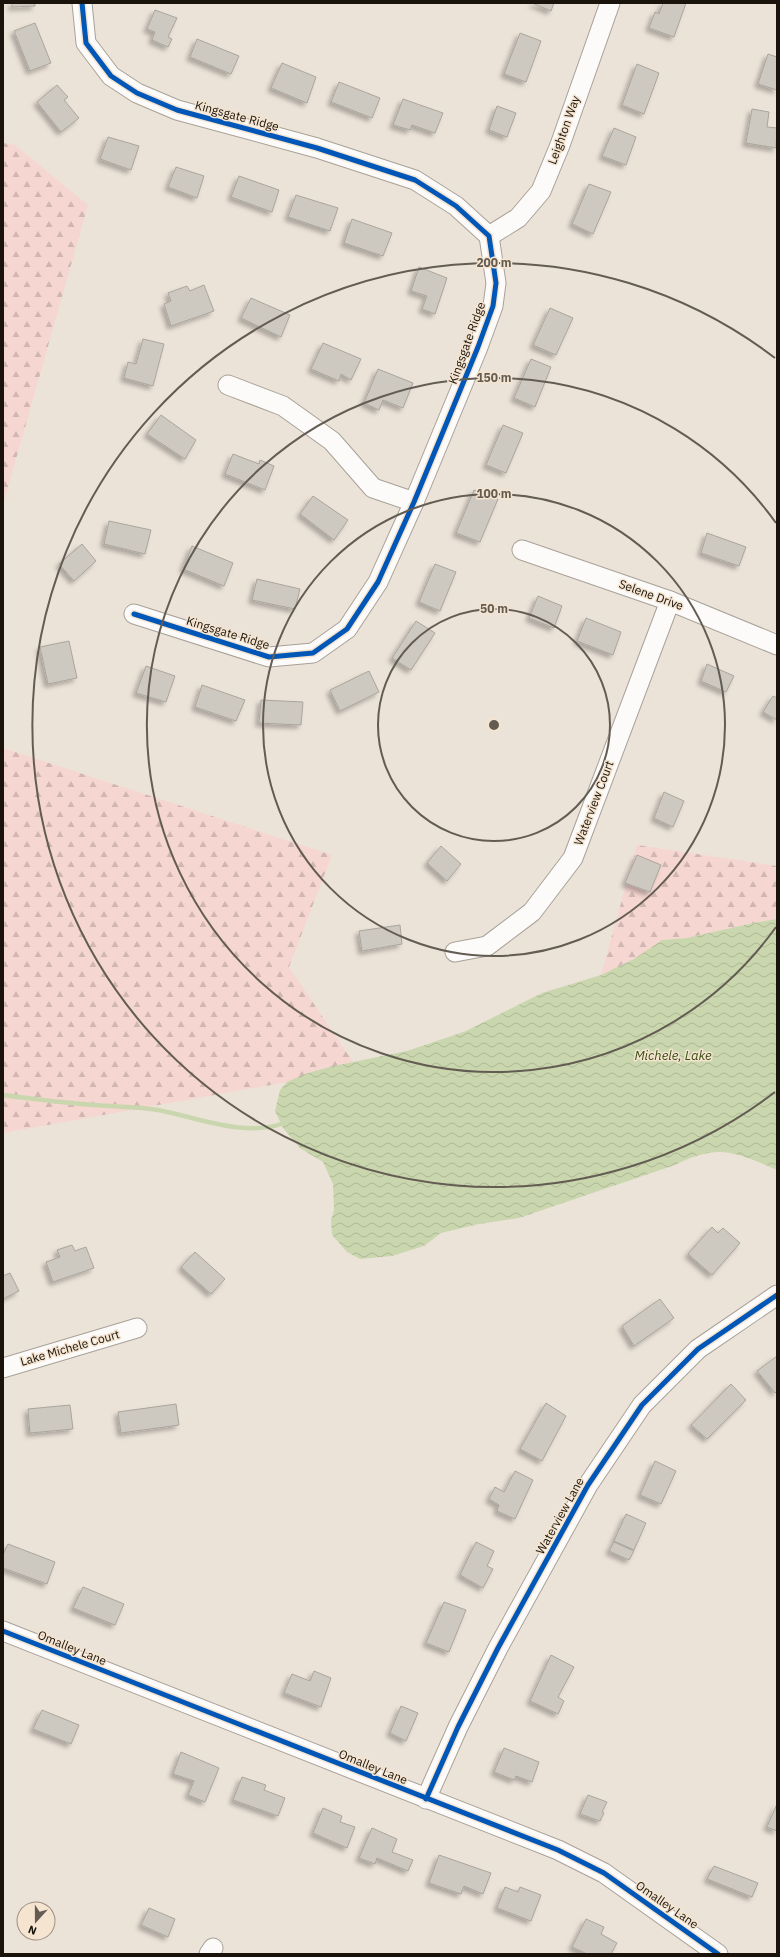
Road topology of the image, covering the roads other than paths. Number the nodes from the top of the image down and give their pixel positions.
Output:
1 (82, 3) edge
2 (610, 3) edge
3 (489, 236) junction
4 (228, 385) dead end
5 (414, 502) junction
6 (522, 550) dead end
7 (670, 602) junction
8 (134, 614) dead end
9 (777, 645) edge
10 (455, 952) dead end
11 (777, 1295) edge
12 (137, 1328) dead end
13 (3, 1368) edge
14 (3, 1631) edge
15 (426, 1799) junction
16 (718, 1954) edge

1 - 3 street, Kingsgate Ridge
2 - 3 street, Leighton Way
3 - 5 street, Kingsgate Ridge
4 - 5 street
5 - 8 street, Kingsgate Ridge
6 - 7 street, Selene Drive
7 - 9 street, Selene Drive
7 - 10 street, Waterview Court
11 - 15 street, Waterview Lane
12 - 13 street, Lake Michele Court
14 - 15 street, Omalley Lane
15 - 16 street, Omalley Lane

